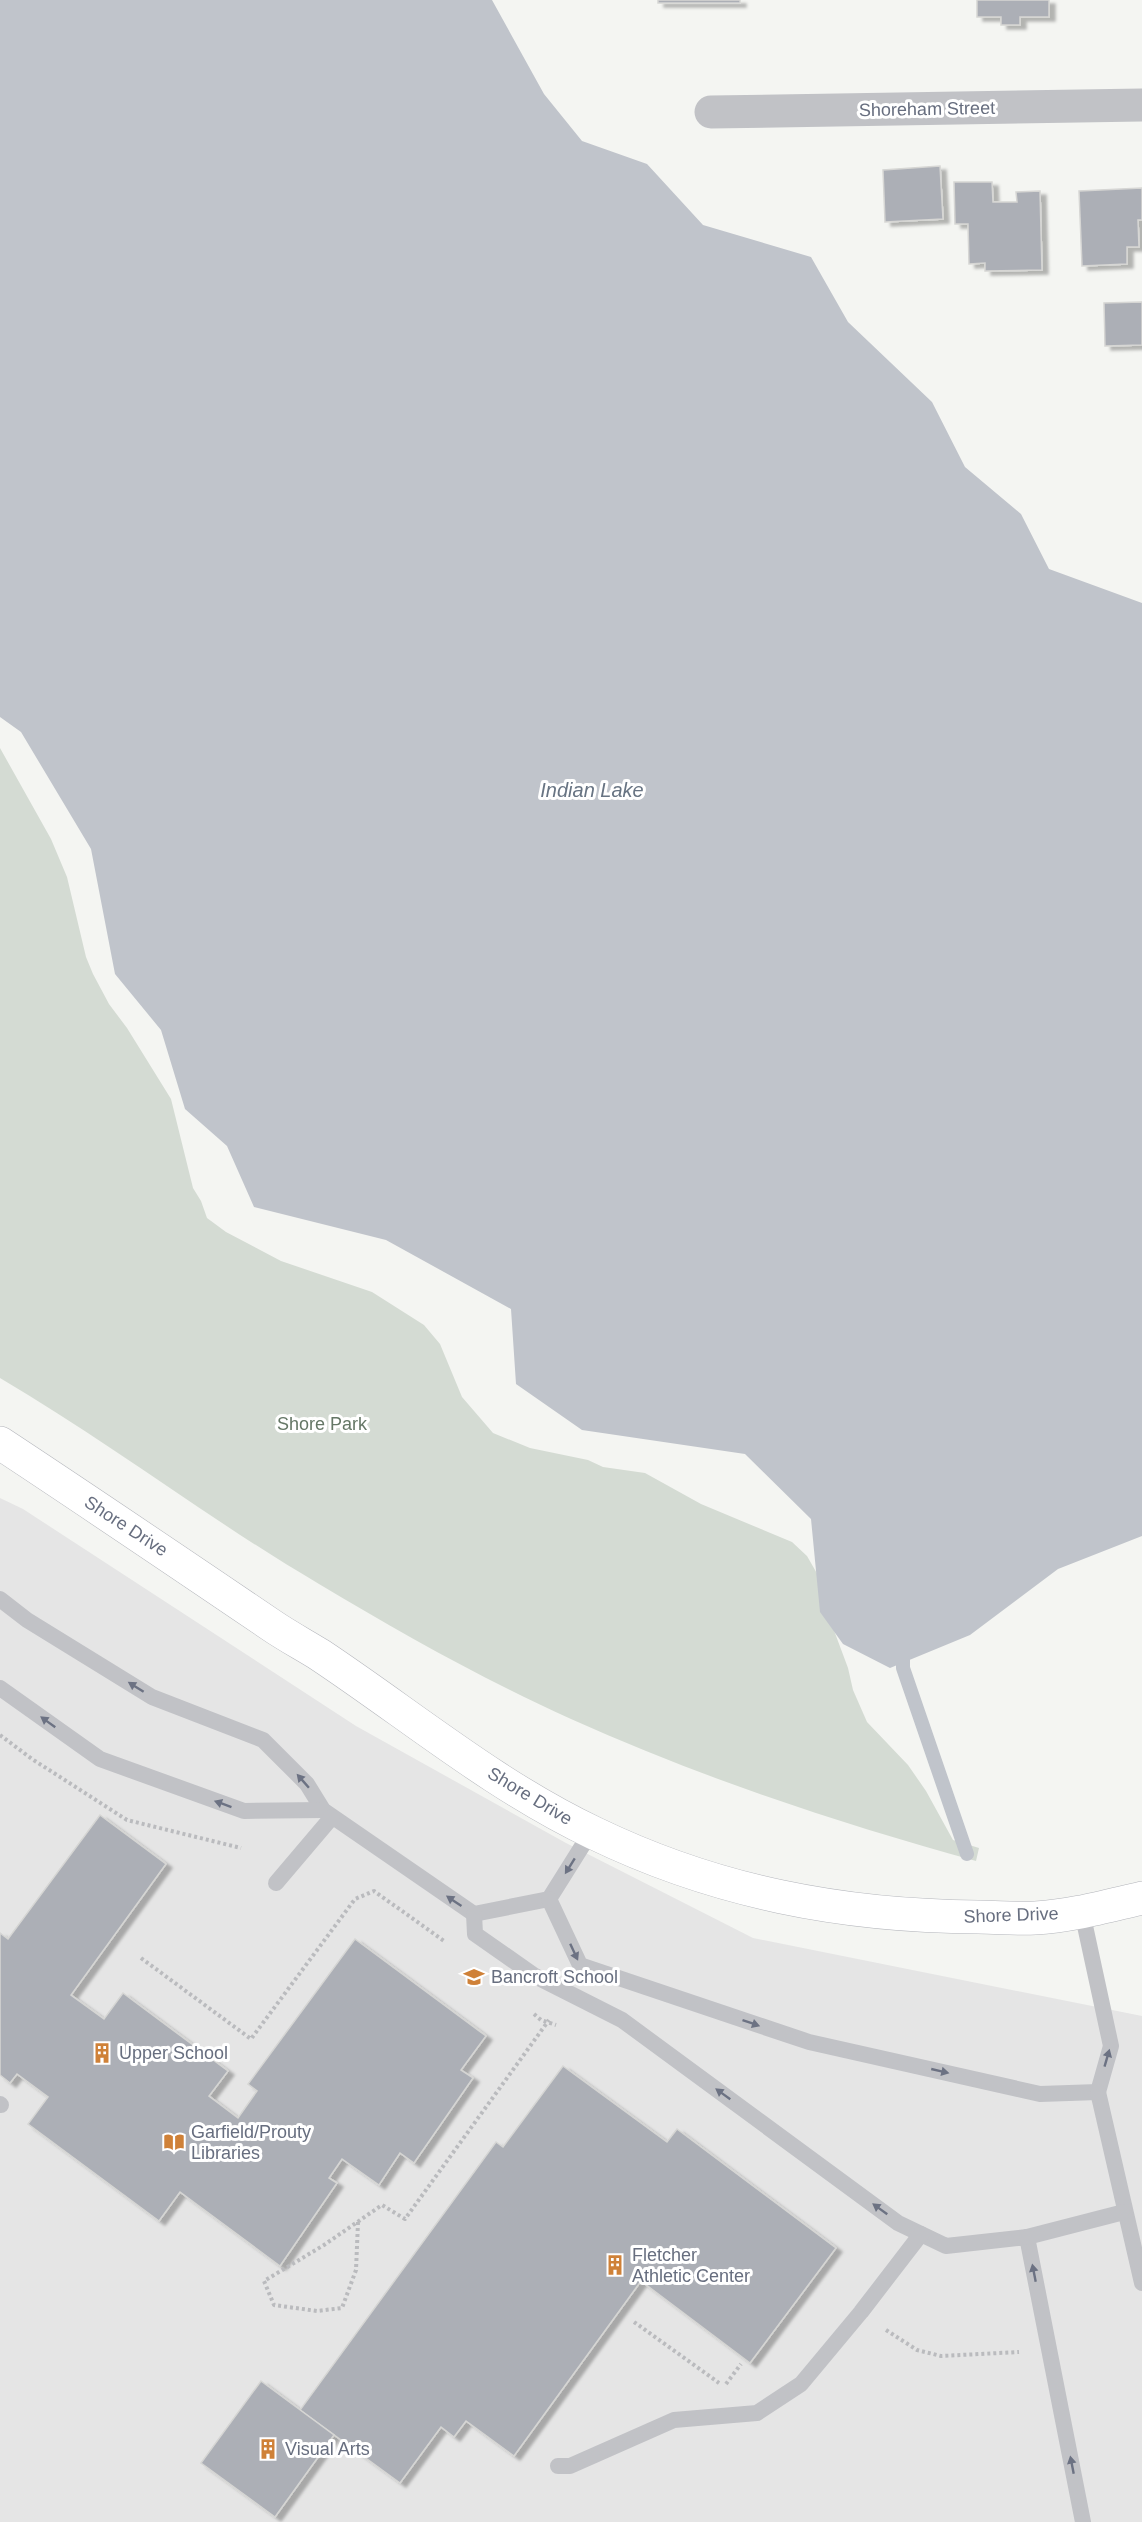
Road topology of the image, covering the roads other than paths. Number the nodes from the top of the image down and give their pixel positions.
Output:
1 (1142, 105) edge
2 (711, 112) dead end
3 (0, 1443) edge
4 (0, 1599) edge
5 (0, 1688) edge
6 (327, 1813) junction
7 (591, 1832) junction
8 (276, 1883) dead end
9 (1142, 1898) edge
10 (549, 1899) junction
11 (1082, 1912) junction
12 (474, 1914) junction
13 (1098, 2091) junction
14 (1124, 2212) junction
15 (921, 2234) junction
16 (1027, 2237) junction
17 (1142, 2283) edge
18 (558, 2466) dead end
19 (1083, 2522) edge

1 - 2 street, Shoreham Street
3 - 7 main road, Shore Drive
6 -> 4 lane
6 -> 5 lane
6 - 8 lane
12 -> 6 lane
7 -> 10 lane
7 - 11 main road, Shore Drive
9 - 11 main road, Shore Drive
10 - 12 lane
10 -> 13 lane
13 -> 11 lane
15 -> 12 lane
13 - 14 lane
14 - 16 lane
14 - 17 lane
15 - 16 lane
15 - 18 lane
19 -> 16 lane

